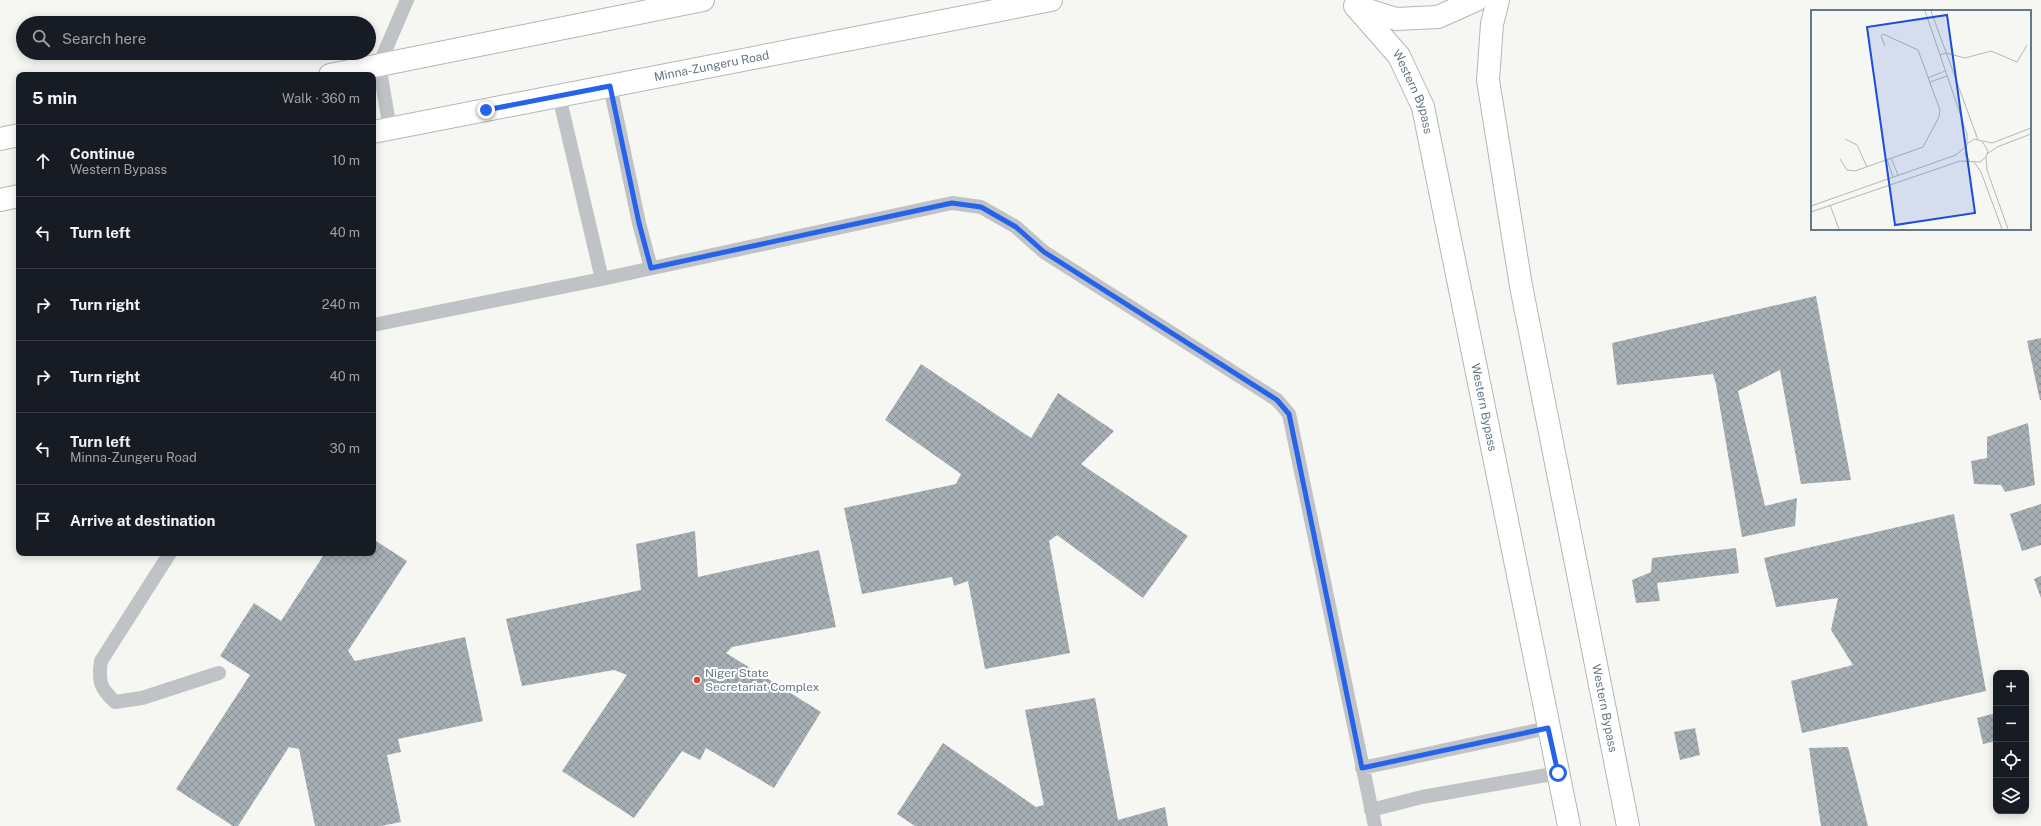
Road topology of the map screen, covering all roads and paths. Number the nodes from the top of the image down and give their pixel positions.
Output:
1 (407, 0) edge
2 (703, 0) edge
3 (1051, 0) edge
4 (1476, 0) edge
5 (1498, 0) edge
6 (1352, 3) edge
7 (379, 66) junction
8 (346, 72) edge
9 (610, 86) junction
10 (559, 96) junction
11 (382, 131) edge
12 (16, 136) edge
13 (0, 139) edge
14 (16, 197) edge
15 (0, 200) edge
16 (651, 268) junction
17 (602, 279) junction
18 (376, 324) edge
19 (168, 556) edge
20 (219, 673) dead end
21 (1548, 728) junction
22 (1362, 768) junction
23 (1558, 773) junction
24 (1371, 810) junction
25 (1375, 826) edge
26 (1568, 826) edge
27 (1628, 826) edge

1 - 7 lane
2 - 7 main road
3 - 9 main road, Minna-Zungeru Road
4 - 6 main road
5 - 27 main road, Western Bypass
6 - 21 main road, Western Bypass
7 - 8 main road
7 - 11 lane
9 - 10 main road, Minna-Zungeru Road
9 - 16 lane
10 - 11 main road, Minna-Zungeru Road
10 - 17 lane
12 - 13 main road
14 - 15 main road
16 - 17 lane
16 - 22 lane
17 - 18 lane
19 - 20 lane
21 - 22 lane
21 - 23 main road, Western Bypass
22 - 24 lane
23 - 24 lane
23 - 26 main road, Western Bypass
24 - 25 lane

